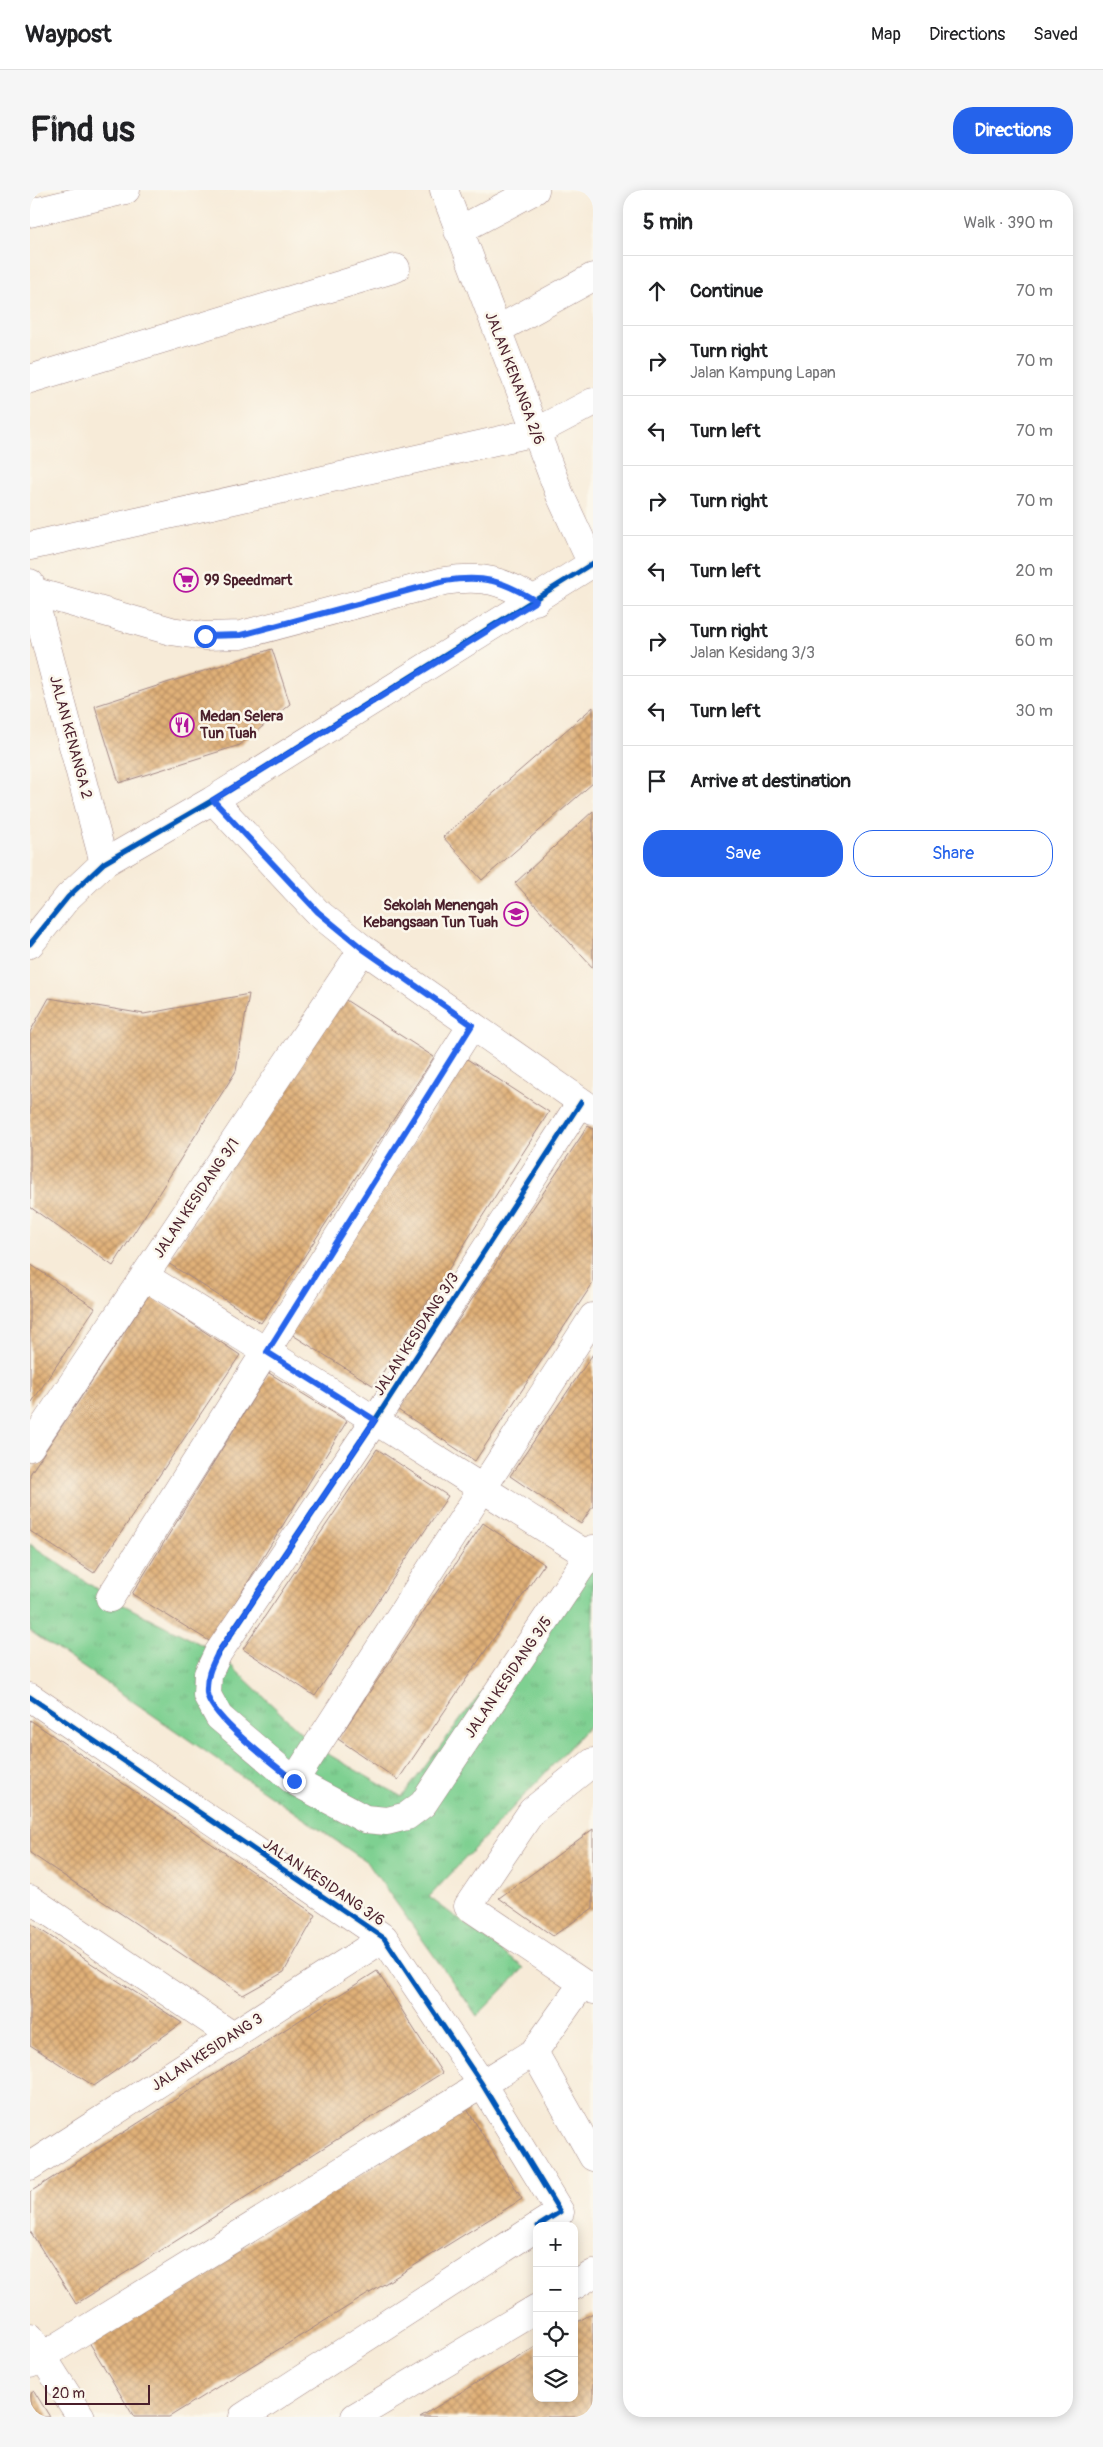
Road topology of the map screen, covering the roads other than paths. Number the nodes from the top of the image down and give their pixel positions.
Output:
1 (126, 190) edge
2 (444, 190) edge
3 (534, 190) edge
4 (30, 213) edge
5 (458, 231) junction
6 (396, 268) dead end
7 (593, 277) edge
8 (497, 330) junction
9 (30, 379) edge
10 (593, 402) edge
11 (536, 432) junction
12 (30, 546) edge
13 (593, 564) edge
14 (31, 587) edge
15 (536, 601) junction
16 (213, 800) junction
17 (104, 863) junction
18 (30, 944) edge
19 (363, 949) junction
20 (472, 1025) junction
21 (587, 1106) edge
22 (144, 1276) junction
23 (593, 1317) edge
24 (267, 1352) junction
25 (375, 1420) junction
26 (30, 1447) edge
27 (483, 1488) junction
28 (591, 1553) edge
29 (110, 1598) dead end
30 (30, 1697) edge
31 (593, 1762) edge
32 (294, 1781) junction
33 (423, 1804) joint
34 (30, 1899) edge
35 (384, 1938) junction
36 (588, 1986) edge
37 (234, 2036) junction
38 (534, 2052) junction
39 (482, 2084) junction
40 (593, 2157) edge
41 (30, 2166) edge
42 (545, 2221) edge
43 (593, 2274) edge
44 (578, 2283) edge
45 (533, 2310) edge
46 (34, 2353) edge
47 (81, 2417) edge
48 (243, 2417) edge
49 (355, 2417) edge

1 - 4 street
2 - 5 street, JALAN KENANGA 2/6
3 - 5 street
5 - 8 street, JALAN KENANGA 2/6
6 - 9 street
7 - 8 street
8 - 11 street, JALAN KENANGA 2/6
10 - 11 street
11 - 12 street
11 - 13 street, JALAN KENANGA 2/6
13 - 15 street
14 - 15 street
14 - 17 street, JALAN KENANGA 2
15 - 16 street
16 - 17 street
16 - 19 street
17 - 18 street
19 - 20 street
19 - 22 street, JALAN KESIDANG 3/1
20 - 21 street
20 - 24 street
21 - 25 street, JALAN KESIDANG 3/3
22 - 24 street
22 - 26 street, JALAN KESIDANG 3/1
23 - 27 street
24 - 25 street
24 - 29 street
25 - 27 street
25 - 32 street, JALAN KESIDANG 3/3
27 - 28 street
27 - 32 street
28 - 33 street, JALAN KESIDANG 3/5
30 - 35 street, JALAN KESIDANG 3/6
31 - 36 street
32 - 33 street, JALAN KESIDANG 3/3
34 - 37 street
35 - 37 street, JALAN KESIDANG 3
35 - 39 street, JALAN KESIDANG 3/6
36 - 38 street
37 - 41 street, JALAN KESIDANG 3
38 - 39 street
38 - 40 street
39 - 42 street, JALAN KESIDANG 3/6
39 - 46 street
42 - 48 street
43 - 44 street
45 - 49 street
46 - 47 street

